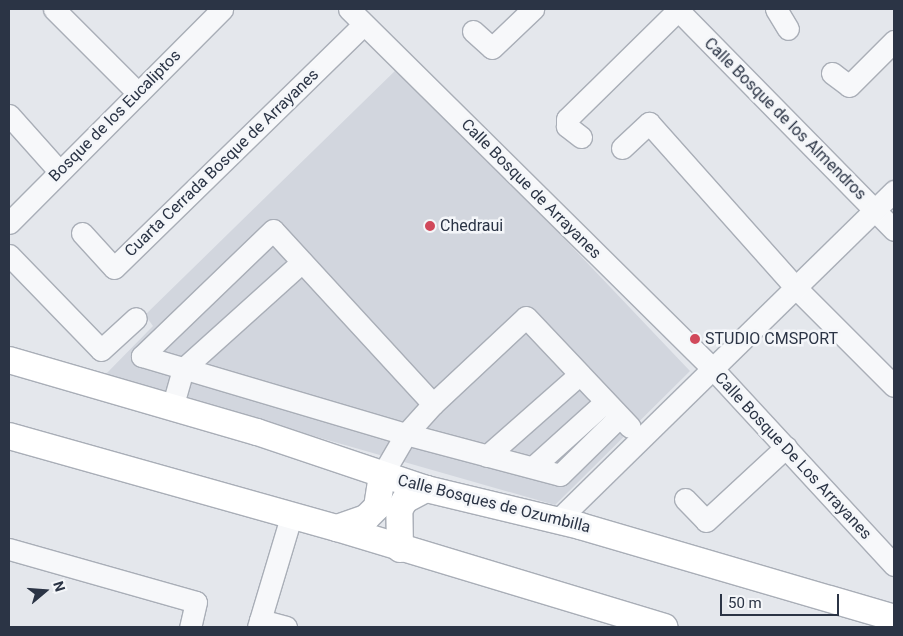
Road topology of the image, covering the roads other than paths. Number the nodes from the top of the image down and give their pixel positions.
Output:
1 (54, 9) edge
2 (222, 9) edge
3 (349, 9) edge
4 (533, 9) edge
5 (677, 9) edge
6 (776, 9) edge
7 (200, 16) edge
8 (364, 24) junction
9 (788, 29) dead end
10 (473, 31) dead end
11 (894, 42) edge
12 (832, 73) dead end
13 (138, 93) junction
14 (9, 115) edge
15 (581, 137) dead end
16 (622, 148) dead end
17 (60, 172) junction
18 (894, 191) edge
19 (875, 210) junction
20 (9, 223) edge
21 (894, 230) edge
22 (82, 233) dead end
23 (9, 255) edge
24 (302, 262) junction
25 (795, 287) junction
26 (136, 318) dead end
27 (9, 360) edge
28 (183, 369) junction
29 (712, 369) junction
30 (579, 375) junction
31 (894, 386) edge
32 (433, 404) junction
33 (172, 408) junction
34 (611, 411) junction
35 (406, 434) junction
36 (9, 436) edge
37 (642, 436) junction
38 (786, 447) junction
39 (487, 456) junction
40 (382, 474) junction
41 (426, 489) junction
42 (685, 499) dead end
43 (291, 517) junction
44 (557, 521) junction
45 (337, 528) junction
46 (9, 549) edge
47 (400, 549) junction
48 (894, 565) edge
49 (894, 618) edge
50 (259, 624) edge
51 (190, 627) edge
52 (286, 627) edge
53 (664, 627) edge

1 - 13 street
2 - 7 street, Bosque de los Eucaliptos
3 - 8 street, Calle Bosque de Arrayanes
4 - 10 street
5 - 15 street
5 - 19 street, Calle Bosque de los Almendros
6 - 9 street
7 - 13 street, Bosque de los Eucaliptos
8 - 22 street, Cuarta Cerrada Bosque de Arrayanes
8 - 29 street, Calle Bosque de Arrayanes
11 - 12 street
13 - 17 street, Bosque de los Eucaliptos
14 - 17 street
16 - 25 street
17 - 20 street, Bosque de los Eucaliptos
18 - 19 street
19 - 21 street, Calle Bosque de los Almendros
19 - 25 street
23 - 26 street
24 - 28 street
24 - 28 street
24 - 32 street
25 - 29 street
25 - 31 street
27 - 33 main road, Calle Bosques de Ozumbilla
28 - 33 street
28 - 35 street
29 - 37 street
29 - 38 street, Calle Bosque De Los Arrayanes
30 - 32 street
30 - 34 street
30 - 39 street
32 - 35 street
33 - 40 main road, Calle Bosques de Ozumbilla
34 - 37 street
34 - 39 street
35 - 39 street
35 - 40 street
36 - 43 main road
37 - 44 street
38 - 42 street
38 - 48 street, Calle Bosque De Los Arrayanes
40 - 41 main road, Calle Bosques de Ozumbilla
40 - 45 main road
41 - 44 main road, Calle Bosques de Ozumbilla
41 - 47 main road
43 - 45 main road
43 - 50 street
44 - 49 main road, Calle Bosques de Ozumbilla
45 - 47 main road
46 - 51 street
47 - 53 main road
50 - 52 street

